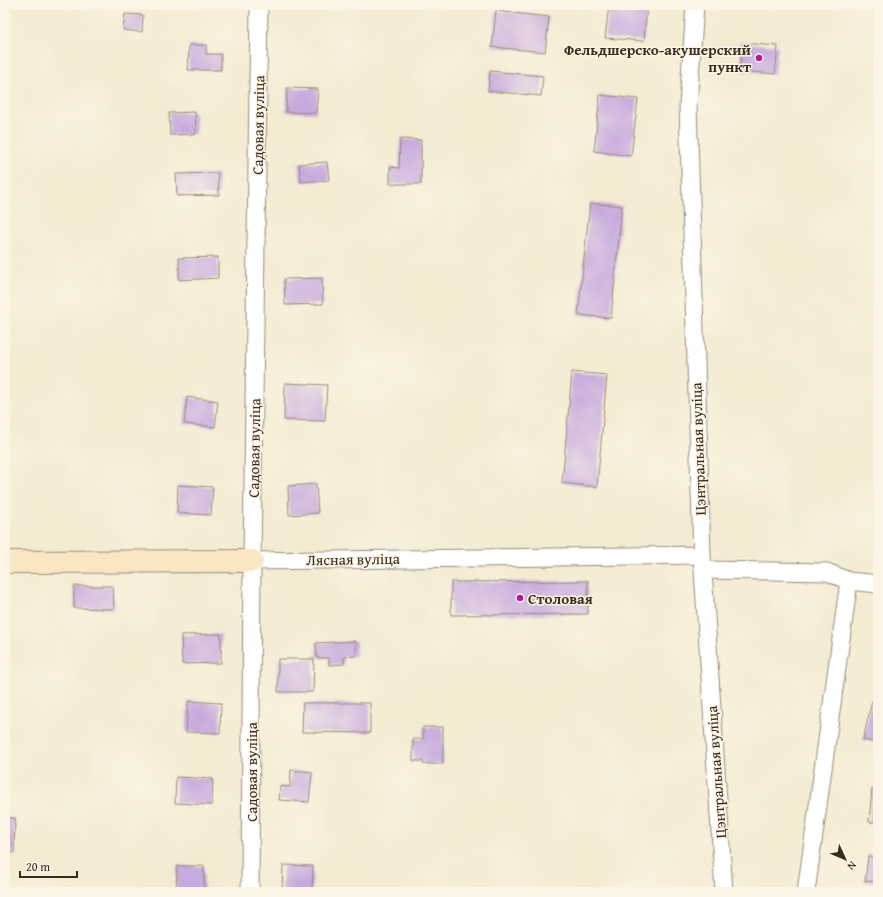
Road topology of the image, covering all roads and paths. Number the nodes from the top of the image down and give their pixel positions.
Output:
1 (259, 5) edge
2 (695, 5) edge
3 (252, 561) junction
4 (5, 562) edge
5 (702, 562) junction
6 (849, 581) junction
7 (878, 584) edge
8 (250, 892) edge
9 (724, 892) edge
10 (806, 892) edge

1 - 3 street, Садовая вуліца
2 - 5 street, Цэнтральная вуліца
3 - 4 street, Лясная вуліца
3 - 5 street, Лясная вуліца
3 - 8 street, Садовая вуліца
5 - 6 street, Лясная вуліца
5 - 9 street, Цэнтральная вуліца
6 - 7 street, Лясная вуліца
6 - 10 street

